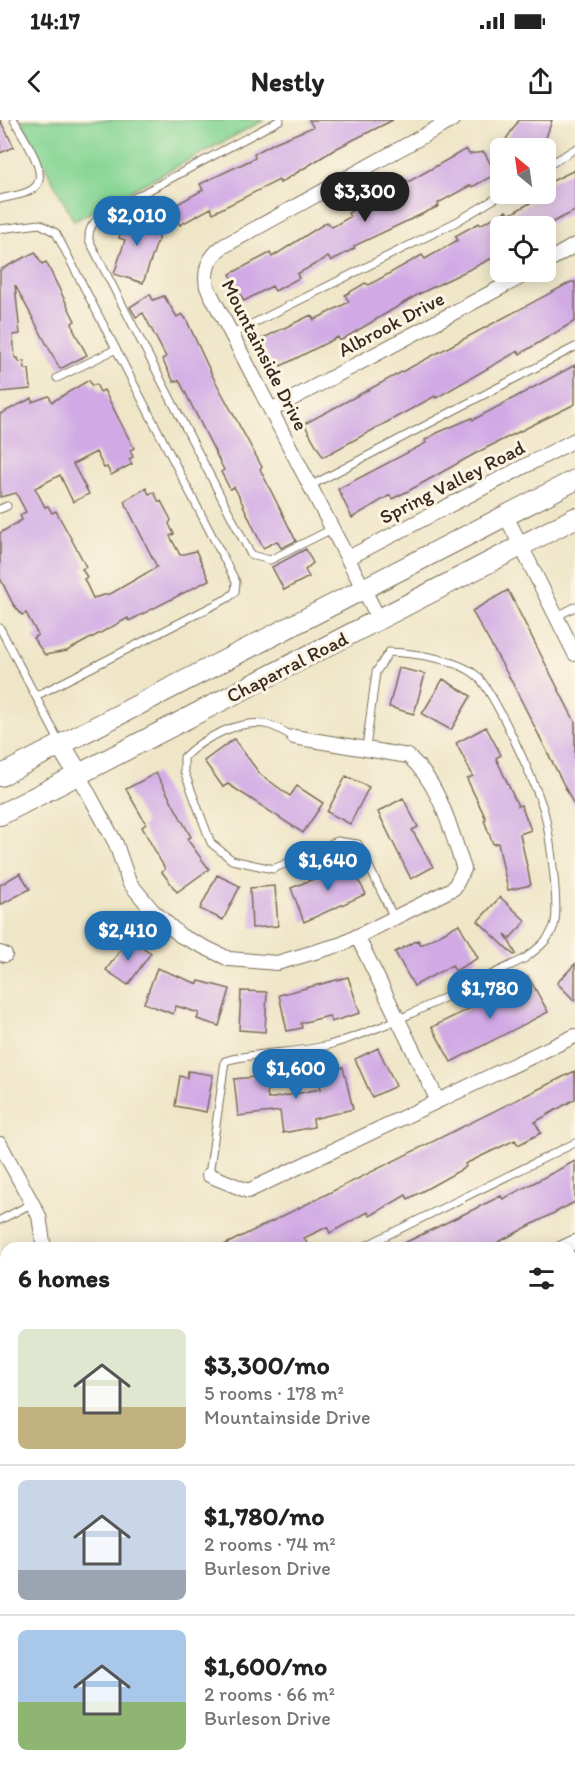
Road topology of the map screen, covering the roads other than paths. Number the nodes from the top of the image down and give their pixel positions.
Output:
1 (14, 120) edge
2 (280, 120) edge
3 (452, 120) edge
4 (575, 149) edge
5 (556, 161) edge
6 (0, 199) edge
7 (490, 201) edge
8 (0, 230) edge
9 (575, 245) edge
10 (556, 256) edge
11 (511, 282) edge
12 (231, 334) junction
13 (575, 347) edge
14 (116, 349) junction
15 (57, 378) dead end
16 (271, 410) junction
17 (575, 440) edge
18 (575, 480) edge
19 (310, 486) junction
20 (506, 516) junction
21 (575, 518) edge
22 (332, 529) junction
23 (521, 545) junction
24 (348, 558) junction
25 (363, 589) junction
26 (575, 607) edge
27 (556, 616) junction
28 (379, 619) junction
29 (0, 628) edge
30 (575, 654) edge
31 (36, 696) junction
32 (294, 737) joint
33 (60, 744) junction
34 (366, 748) junction
35 (78, 774) junction
36 (0, 776) edge
37 (0, 815) edge
38 (394, 918) junction
39 (357, 936) junction
40 (397, 1018) junction
41 (575, 1036) edge
42 (438, 1101) junction
43 (575, 1143) edge
44 (0, 1144) edge
45 (209, 1175) joint
46 (33, 1203) junction
47 (0, 1220) edge
48 (43, 1242) edge
49 (373, 1242) edge

1 - 6 lane
2 - 22 lane
3 - 12 street, Mountainside Drive
4 - 5 lane
7 - 12 lane
8 - 14 lane
9 - 10 street
11 - 16 street, Albrook Drive
12 - 16 street, Mountainside Drive
13 - 19 lane
14 - 15 lane
14 - 31 lane
16 - 19 street, Mountainside Drive
17 - 24 street, Spring Valley Road
18 - 20 main road, Chaparral Road
19 - 22 street, Mountainside Drive
20 - 23 street
20 - 25 main road, Chaparral Road
21 - 23 main road, Chaparral Road
22 - 24 street, Mountainside Drive
23 - 27 street
23 - 28 main road, Chaparral Road
24 - 25 street, Mountainside Drive
25 - 28 street, Mountainside Drive
25 - 33 main road, Chaparral Road
26 - 27 lane
27 - 30 street
28 - 35 main road, Chaparral Road
29 - 31 lane
31 - 33 lane
32 - 34 street
32 - 38 lane
33 - 35 main road
33 - 36 main road, Chaparral Road
34 - 38 street
34 - 40 lane
35 - 37 main road, Chaparral Road
35 - 39 street
38 - 39 street
39 - 40 street
40 - 42 street
40 - 45 lane
41 - 42 street
42 - 45 street
43 - 49 lane
44 - 46 street
46 - 47 lane
46 - 48 street

